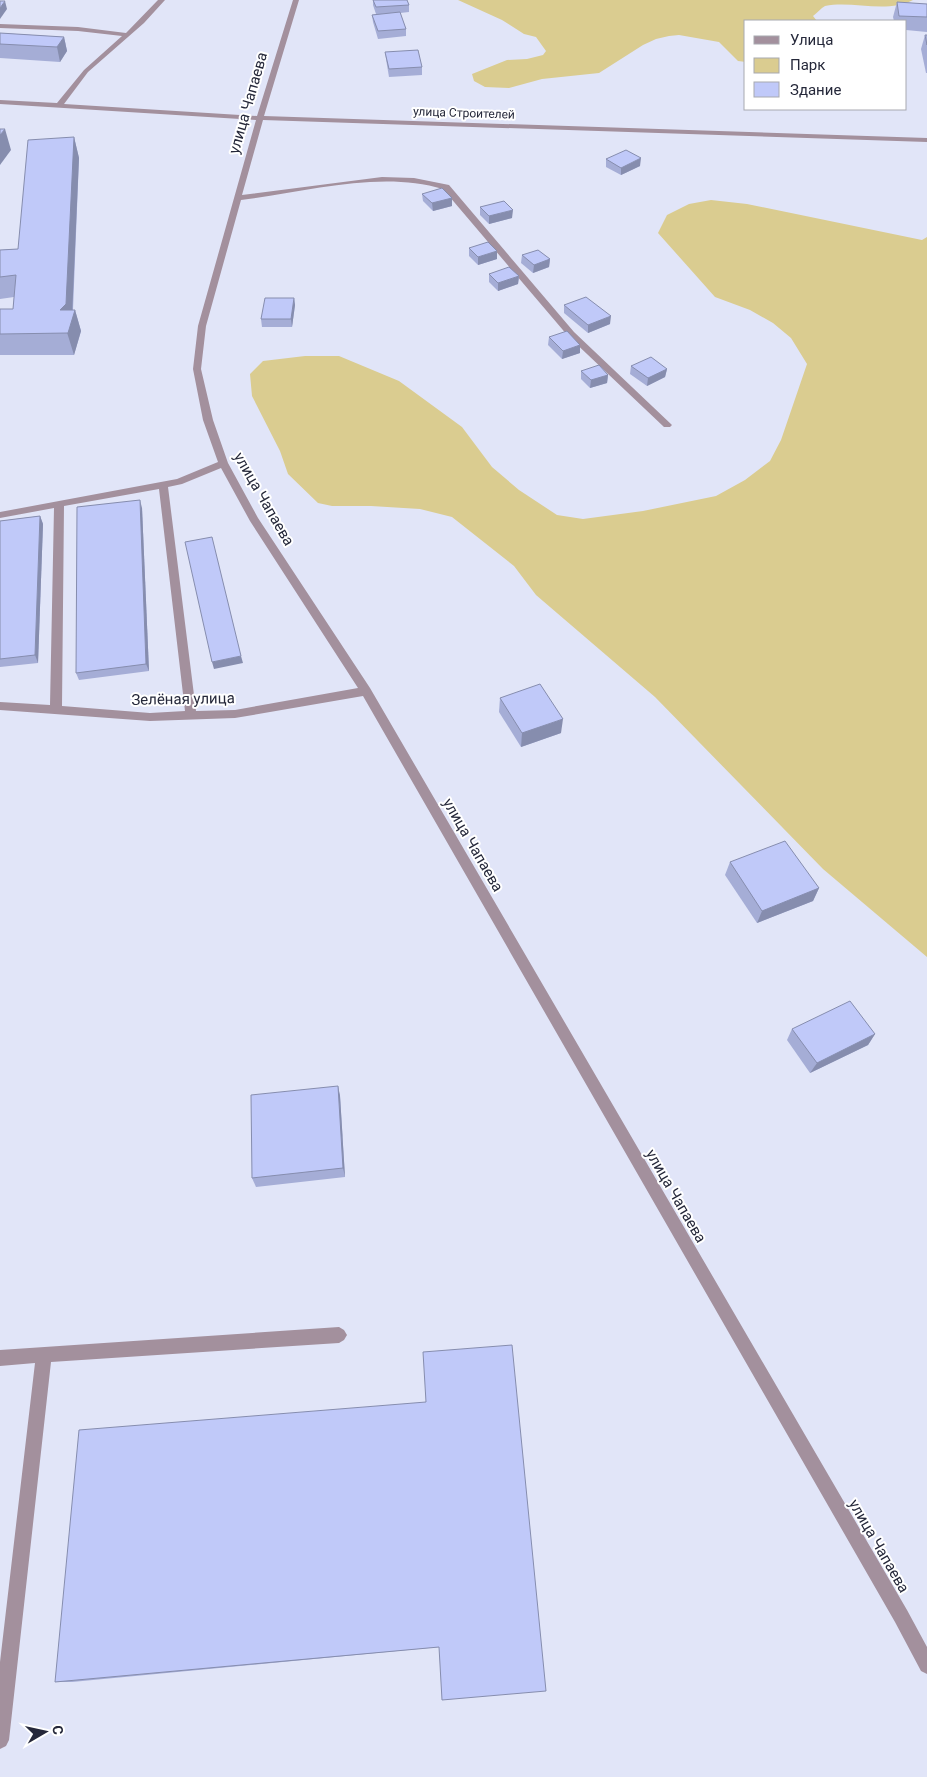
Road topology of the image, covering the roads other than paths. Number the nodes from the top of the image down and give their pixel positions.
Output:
1 (162, 0) edge
2 (296, 0) edge
3 (0, 26) edge
4 (128, 35) junction
5 (0, 102) edge
6 (59, 106) junction
7 (260, 118) junction
8 (927, 140) edge
9 (238, 198) junction
10 (667, 425) dead end
11 (223, 463) junction
12 (163, 484) junction
13 (59, 504) junction
14 (0, 515) edge
15 (366, 691) junction
16 (0, 706) edge
17 (56, 710) junction
18 (191, 715) junction
19 (339, 1336) dead end
20 (44, 1355) junction
21 (0, 1358) edge
22 (927, 1665) edge
23 (0, 1740) edge

1 - 4 street
2 - 7 street, улица Чапаева
3 - 4 street
4 - 6 street
5 - 6 street, улица Строителей
6 - 7 street, улица Строителей
7 - 8 street, улица Строителей
7 - 9 street, улица Чапаева
9 - 10 street
9 - 11 street, улица Чапаева
11 - 12 street
11 - 15 street, улица Чапаева
12 - 13 street
12 - 18 street
13 - 14 street
13 - 17 street
15 - 18 street, Зелёная улица
15 - 22 street, улица Чапаева
16 - 17 street, Зелёная улица
17 - 18 street, Зелёная улица
19 - 20 street
20 - 21 street
20 - 23 street

